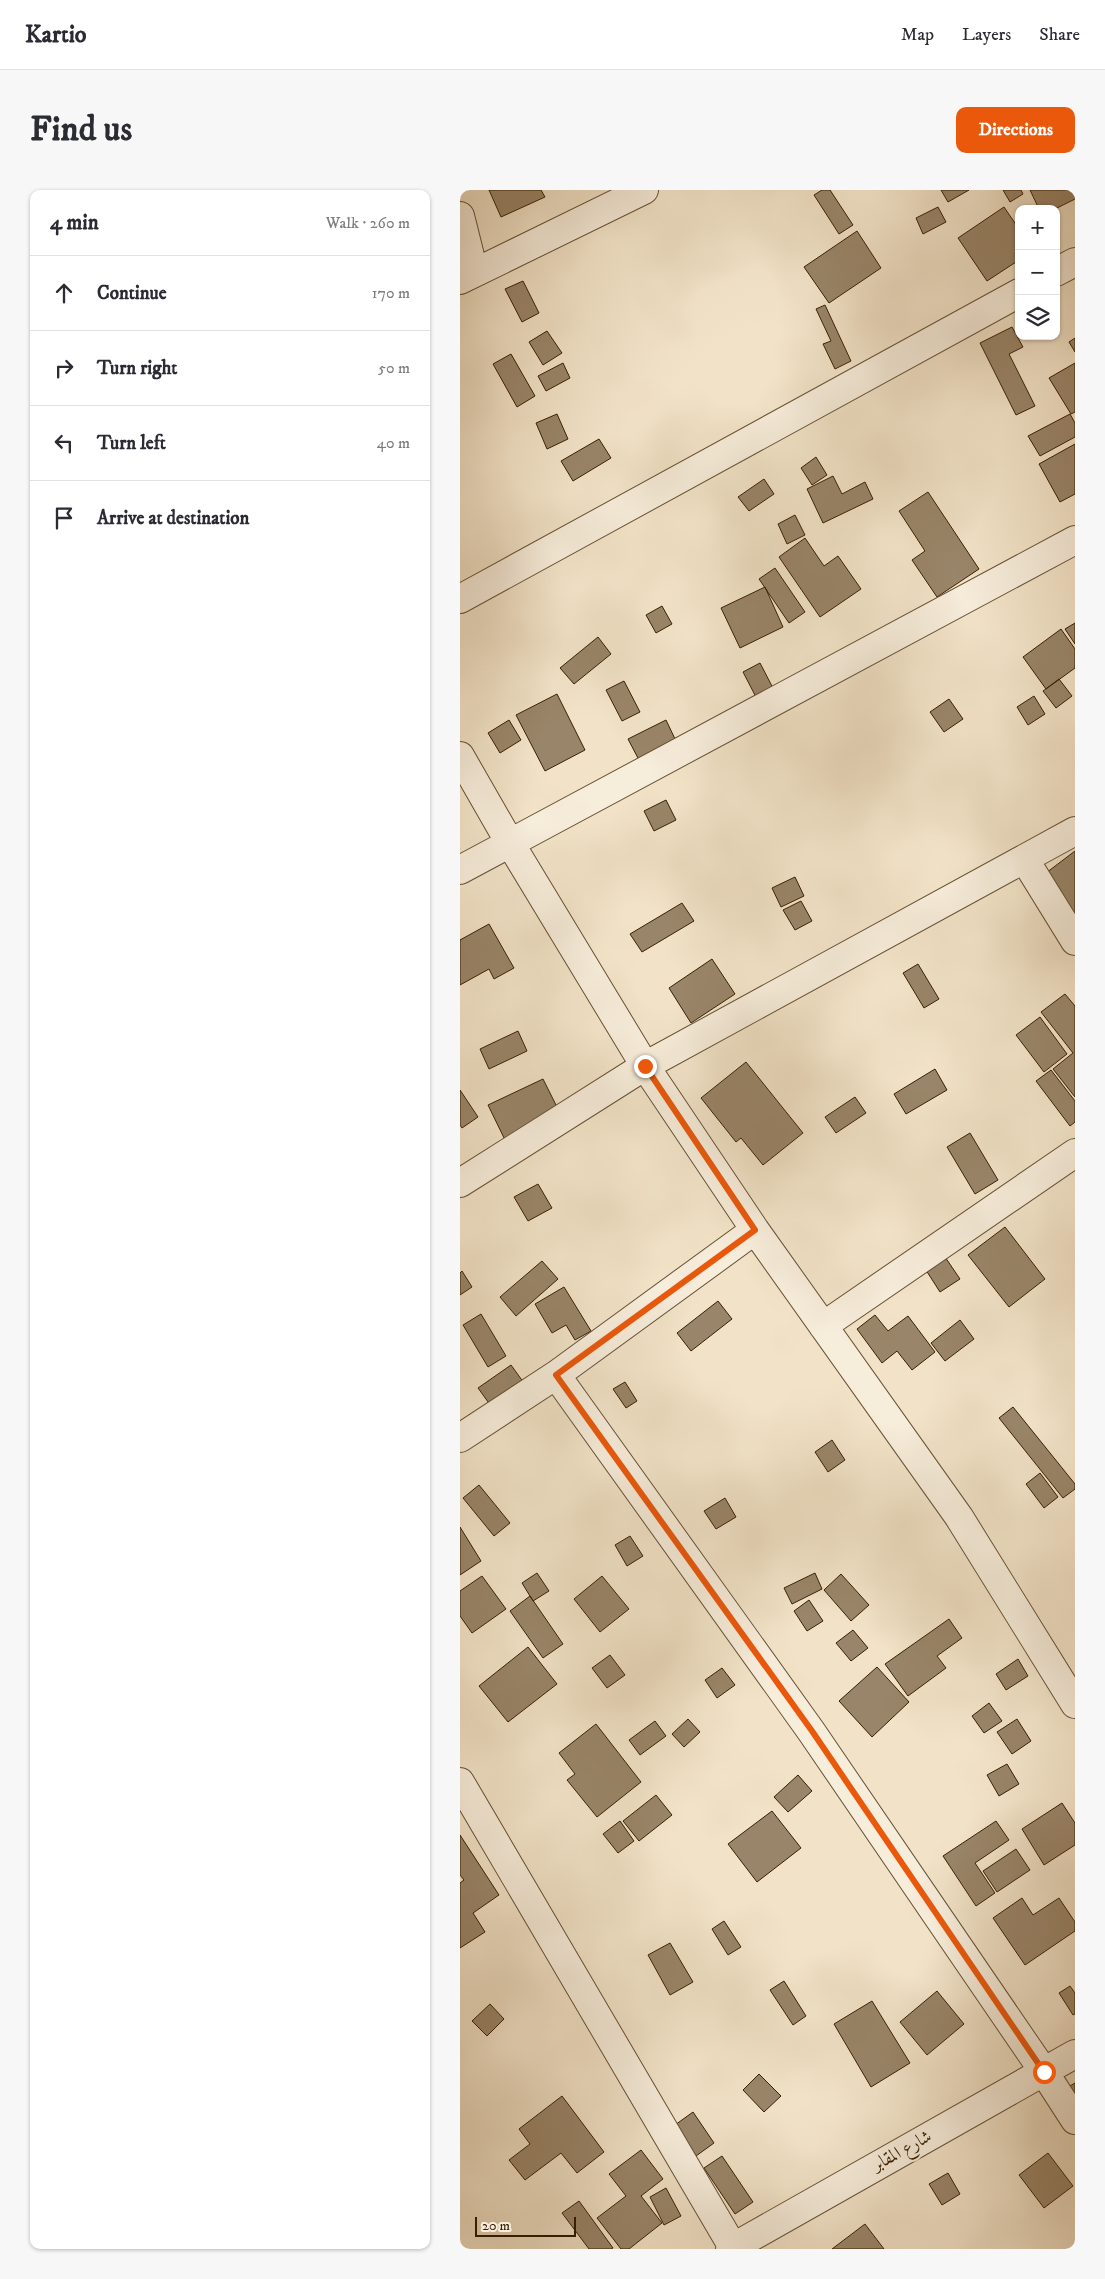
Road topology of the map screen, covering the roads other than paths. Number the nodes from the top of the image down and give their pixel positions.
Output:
1 (644, 190) edge
2 (460, 216) edge
3 (1075, 262) edge
4 (1060, 270) edge
5 (467, 276) edge
6 (1015, 295) edge
7 (1075, 540) edge
8 (460, 599) edge
9 (460, 756) edge
10 (1075, 832) edge
11 (510, 843) junction
12 (1025, 860) junction
13 (460, 870) edge
14 (1075, 941) edge
15 (645, 1066) junction
16 (1075, 1152) edge
17 (460, 1183) edge
18 (755, 1230) junction
19 (823, 1326) junction
20 (556, 1375) junction
21 (460, 1438) edge
22 (1075, 1704) edge
23 (460, 1782) edge
24 (1075, 2054) edge
25 (1044, 2072) junction
26 (1075, 2120) edge
27 (732, 2248) edge

1 - 5 street
2 - 5 street
3 - 4 street
6 - 8 street
7 - 11 street
9 - 11 street
10 - 12 street
11 - 13 street
11 - 15 street
12 - 14 street
12 - 15 street
15 - 17 street
15 - 18 street
16 - 19 street
18 - 19 street
18 - 20 street
19 - 22 street
20 - 21 street
20 - 25 street
23 - 27 street
24 - 25 street, شارع المقابر
25 - 26 street
25 - 27 street, شارع المقابر

